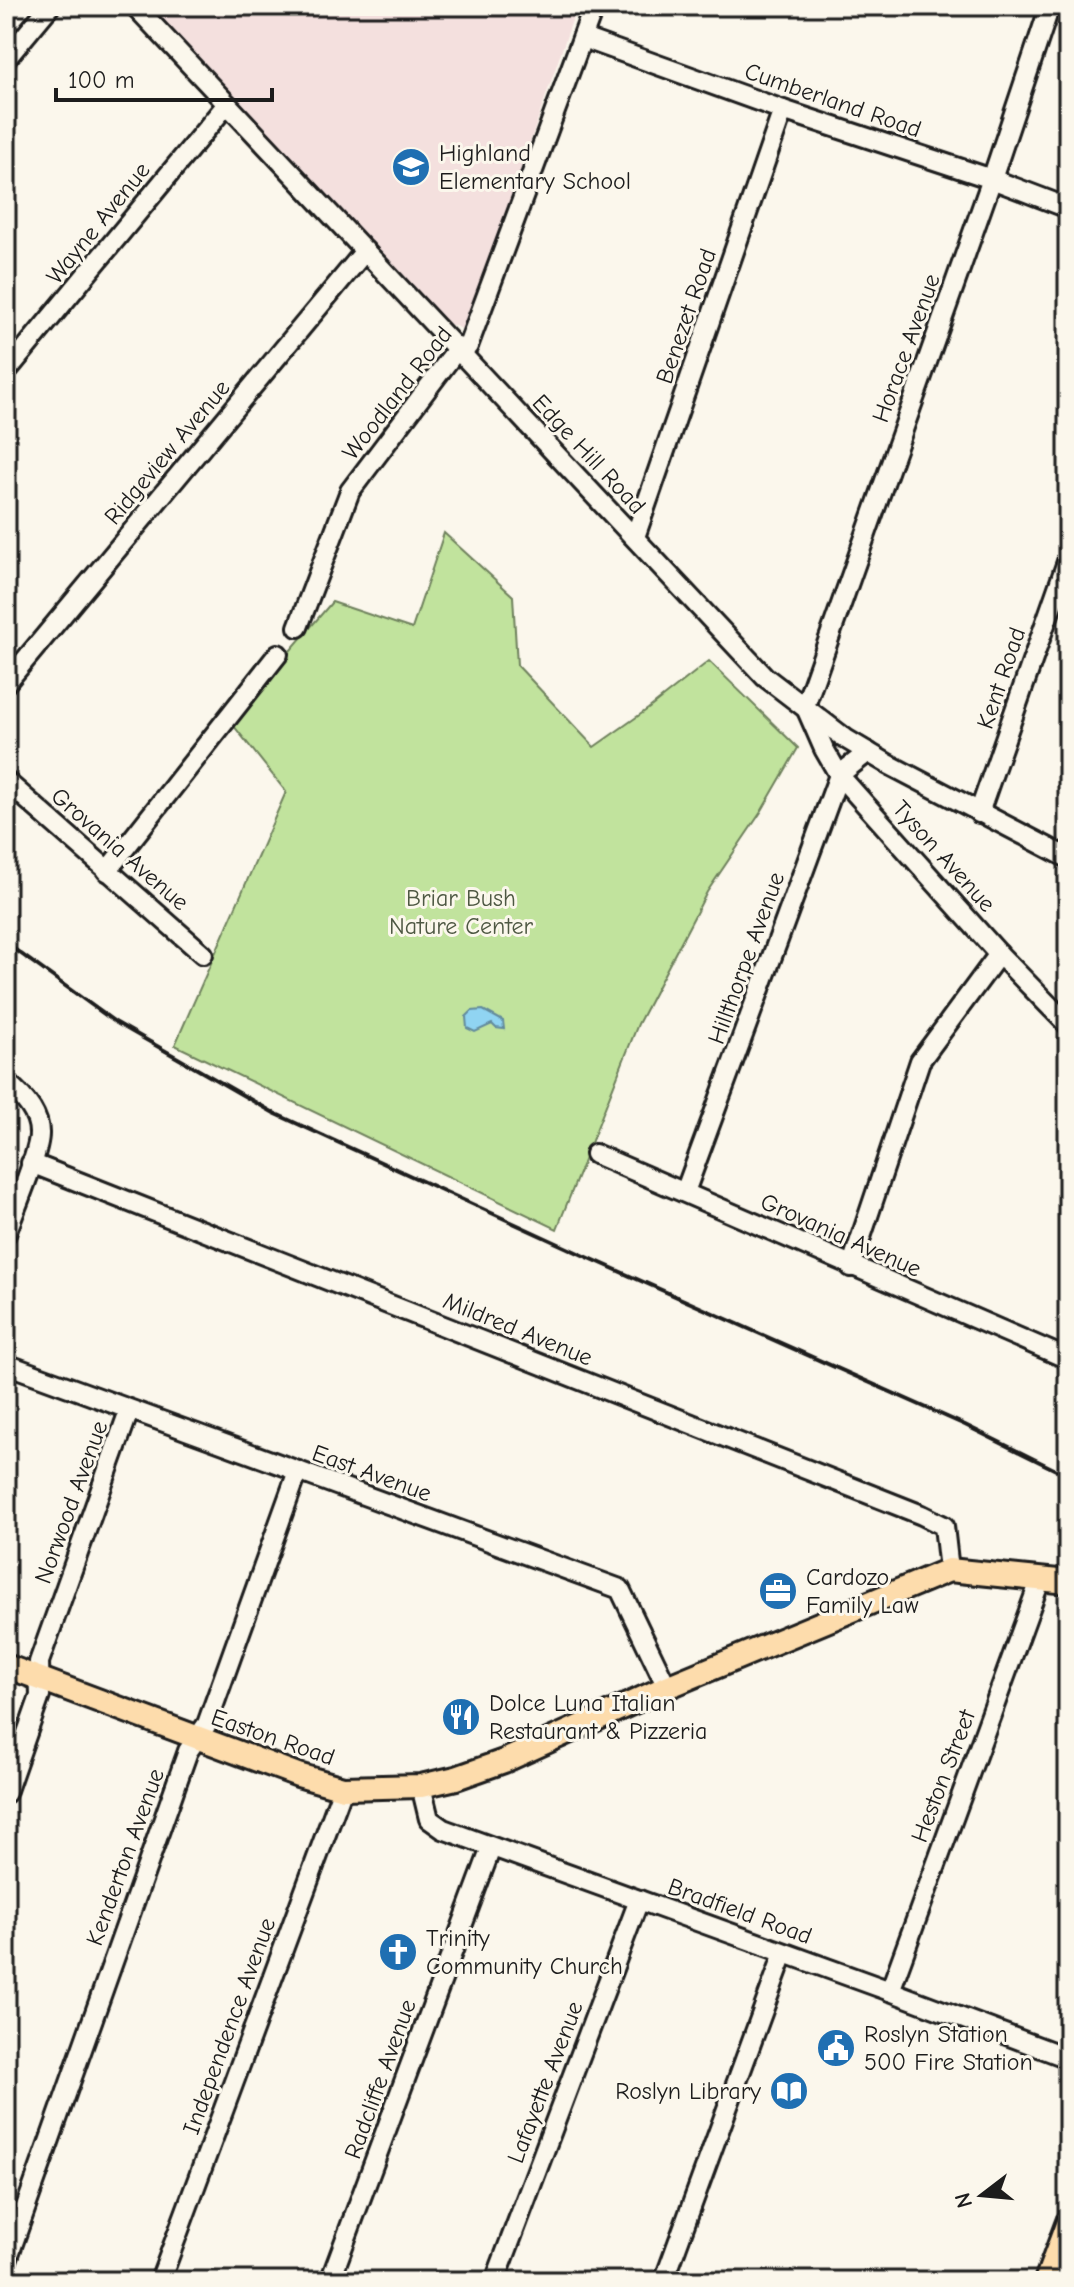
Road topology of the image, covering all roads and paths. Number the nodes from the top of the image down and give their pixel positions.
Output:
1 (50, 6) edge
2 (135, 6) edge
3 (594, 6) edge
4 (1050, 6) edge
5 (583, 38) junction
6 (6, 59) edge
7 (227, 104) junction
8 (783, 110) junction
9 (992, 179) junction
10 (1068, 208) edge
11 (365, 251) junction
12 (458, 348) junction
13 (6, 372) edge
14 (635, 537) junction
15 (1068, 559) edge
16 (298, 627) dead end
17 (278, 654) dead end
18 (6, 683) edge
19 (805, 706) junction
20 (868, 752) junction
21 (839, 775) junction
22 (6, 781) edge
23 (979, 813) junction
24 (1068, 858) edge
25 (107, 871) junction
26 (203, 954) dead end
27 (999, 954) junction
28 (1068, 1025) edge
29 (6, 1082) edge
30 (595, 1154) dead end
31 (31, 1163) junction
32 (685, 1192) junction
33 (6, 1234) edge
34 (851, 1267) junction
35 (1068, 1359) edge
36 (6, 1364) edge
37 (129, 1411) junction
38 (298, 1471) junction
39 (949, 1570) junction
40 (1041, 1578) junction
41 (1068, 1582) edge
42 (6, 1666) edge
43 (40, 1679) junction
44 (667, 1687) junction
45 (197, 1739) junction
46 (421, 1786) junction
47 (343, 1788) junction
48 (6, 1793) edge
49 (491, 1848) junction
50 (639, 1900) junction
51 (784, 1953) junction
52 (890, 1991) junction
53 (1068, 2058) edge
54 (1068, 2222) edge
55 (6, 2263) edge
56 (160, 2281) edge
57 (330, 2281) edge
58 (495, 2281) edge
59 (664, 2281) edge
60 (1046, 2281) edge

1 - 6 street
2 - 7 street, Edge Hill Road
3 - 5 street, Woodland Road
4 - 9 street, Horace Avenue
5 - 8 street, Cumberland Road
5 - 12 street, Woodland Road
7 - 11 street, Edge Hill Road
7 - 13 street, Wayne Avenue
8 - 9 street, Cumberland Road
8 - 14 street, Benezet Road
9 - 10 street, Cumberland Road
9 - 19 street, Horace Avenue
11 - 12 street, Edge Hill Road
11 - 18 street, Ridgeview Avenue
12 - 14 street, Edge Hill Road
12 - 16 street, Woodland Road
14 - 19 street, Edge Hill Road
15 - 23 street, Kent Road
17 - 25 street
19 - 20 street, Edge Hill Road
19 - 21 street, Tyson Avenue
20 - 21 street
20 - 23 street, Edge Hill Road
21 - 27 street, Tyson Avenue
21 - 32 street, Hillthorpe Avenue
22 - 25 street, Grovania Avenue
23 - 24 street, Edge Hill Road
25 - 26 street, Grovania Avenue
27 - 28 street, Tyson Avenue
27 - 34 street
29 - 31 street
30 - 32 street, Grovania Avenue
31 - 33 street
31 - 39 street, Mildred Avenue
32 - 34 street, Grovania Avenue
34 - 35 street, Grovania Avenue
36 - 37 street, East Avenue
37 - 38 street, East Avenue
37 - 43 street, Norwood Avenue
38 - 44 street, East Avenue
38 - 45 street, Kenderton Avenue
39 - 40 main road, Easton Road
39 - 44 main road, Easton Road
40 - 41 main road, Easton Road
40 - 52 street, Heston Street
42 - 43 main road, Easton Road
43 - 45 main road, Easton Road
43 - 48 street, Norwood Avenue
44 - 46 main road, Easton Road
45 - 47 main road, Easton Road
45 - 55 street, Kenderton Avenue
46 - 47 main road, Easton Road
46 - 49 street, Bradfield Road
47 - 56 street, Independence Avenue
49 - 50 street, Bradfield Road
49 - 57 street, Radcliffe Avenue
50 - 51 street, Bradfield Road
50 - 58 street, Lafayette Avenue
51 - 52 street, Bradfield Road
51 - 59 street
52 - 53 street, Bradfield Road
54 - 60 main road

